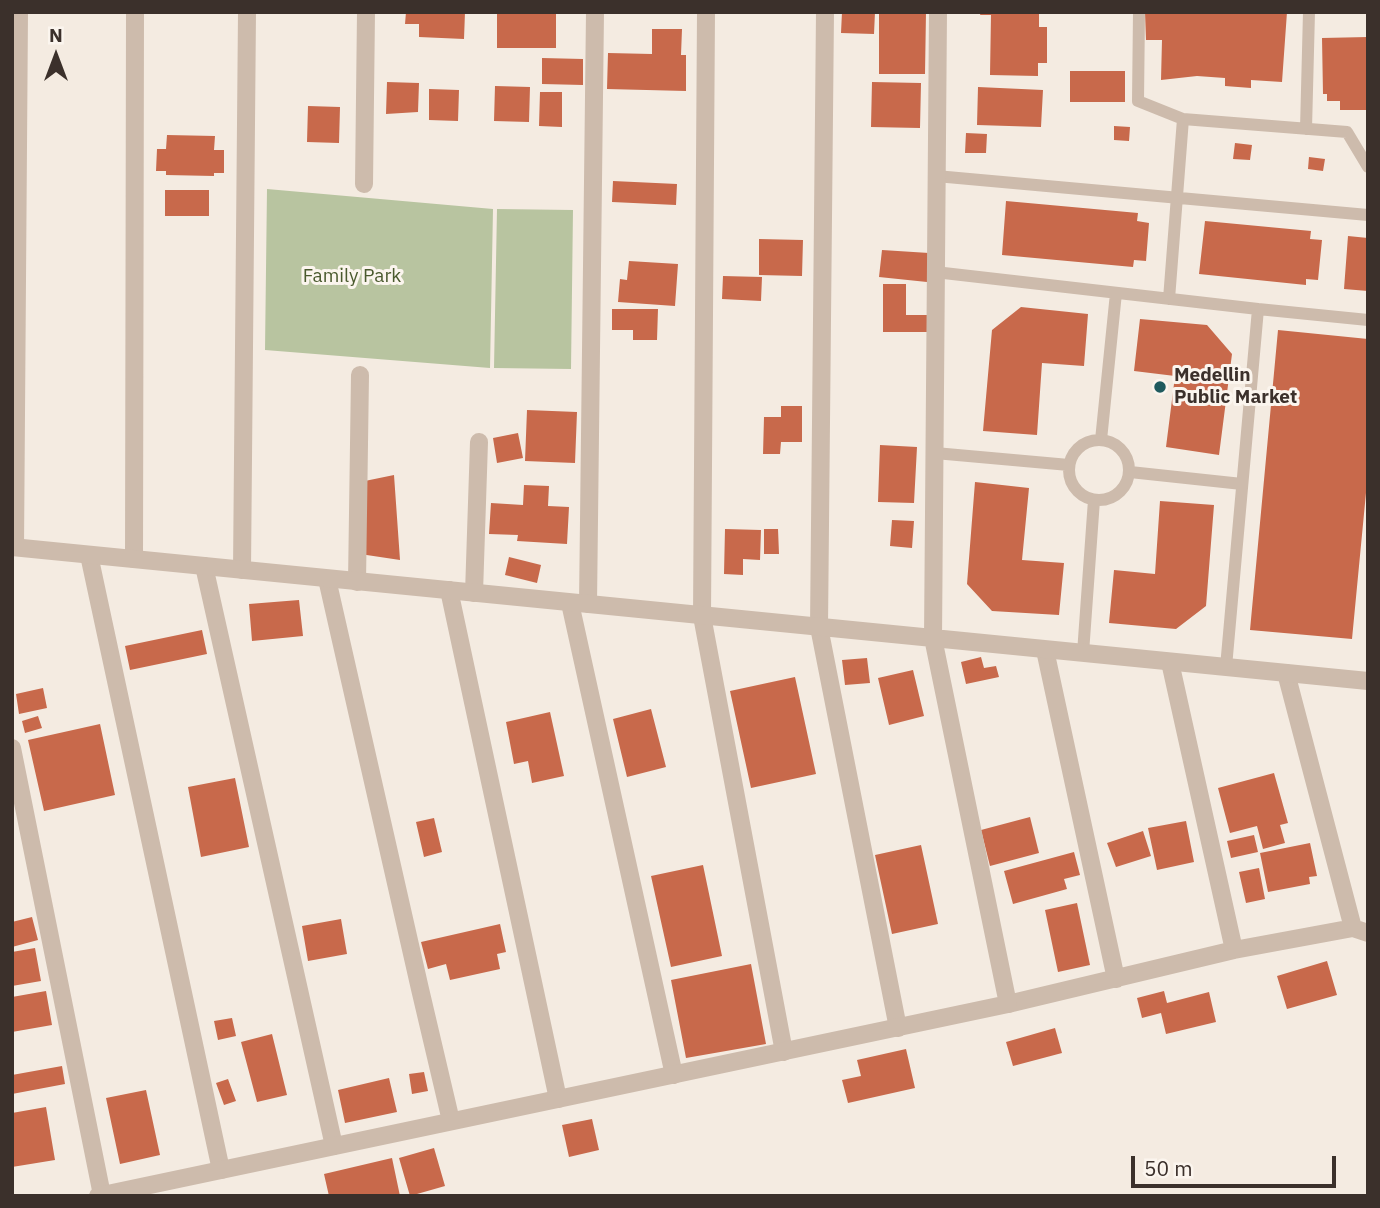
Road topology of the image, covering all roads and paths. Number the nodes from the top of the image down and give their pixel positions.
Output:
1 (19, 12) edge
2 (135, 12) edge
3 (247, 12) edge
4 (366, 12) edge
5 (595, 12) edge
6 (706, 12) edge
7 (825, 12) edge
8 (937, 12) edge
9 (1139, 12) edge
10 (1309, 12) edge
11 (1183, 119) junction
12 (1306, 129) junction
13 (1368, 167) edge
14 (936, 176) junction
15 (364, 184) dead end
16 (1177, 198) junction
17 (1368, 215) edge
18 (936, 272) junction
19 (1116, 293) junction
20 (1169, 299) junction
21 (1258, 309) junction
22 (1368, 320) edge
23 (360, 375) dead end
24 (1101, 440) junction
25 (479, 442) dead end
26 (935, 453) junction
27 (1069, 465) junction
28 (1130, 472) junction
29 (1242, 484) junction
30 (1094, 500) junction
31 (13, 547) edge
32 (89, 555) junction
33 (134, 559) junction
34 (204, 566) junction
35 (242, 570) junction
36 (327, 579) junction
37 (357, 582) junction
38 (449, 590) junction
39 (474, 593) junction
40 (579, 603) junction
41 (702, 616) junction
42 (819, 627) junction
43 (933, 638) junction
44 (1045, 650) junction
45 (1083, 653) junction
46 (1170, 662) junction
47 (1226, 667) junction
48 (1286, 673) junction
49 (1368, 681) edge
50 (12, 748) edge
51 (1360, 931) edge
52 (1234, 950) junction
53 (1116, 979) junction
54 (1008, 1004) junction
55 (898, 1028) junction
56 (784, 1052) junction
57 (674, 1075) junction
58 (558, 1099) junction
59 (451, 1121) junction
60 (334, 1146) junction
61 (221, 1170) junction
62 (99, 1195) edge

1 - 31 street
2 - 33 street
3 - 35 street
4 - 15 street
5 - 40 street
6 - 41 street
7 - 42 street
8 - 14 street
9 - 11 lane
10 - 12 lane
11 - 12 lane
11 - 16 lane
12 - 13 lane
14 - 16 lane
14 - 18 street
16 - 17 lane
16 - 20 lane
18 - 19 lane
18 - 26 street
19 - 20 lane
19 - 24 lane
20 - 21 lane
21 - 22 lane
21 - 29 lane
23 - 37 street
24 - 27 lane
24 - 28 lane
25 - 39 street
26 - 27 lane
26 - 43 street
27 - 30 lane
28 - 29 lane
28 - 30 lane
29 - 47 lane
30 - 45 lane
31 - 32 street
32 - 33 street
32 - 61 street
33 - 34 street
34 - 35 street
34 - 60 street
35 - 36 street
36 - 37 street
36 - 59 street
37 - 38 street
38 - 39 street
38 - 58 street
39 - 40 street
40 - 41 street
40 - 57 street
41 - 42 street
41 - 56 street
42 - 43 street
42 - 55 street
43 - 44 street
43 - 54 street
44 - 45 street
44 - 53 street
45 - 46 street
46 - 47 street
46 - 52 street
47 - 48 street
48 - 49 street
48 - 51 street
50 - 62 street
51 - 52 street
52 - 53 street
53 - 54 street
54 - 55 street
55 - 56 street
56 - 57 street
57 - 58 street
58 - 59 street
59 - 60 street
60 - 61 street
61 - 62 street

